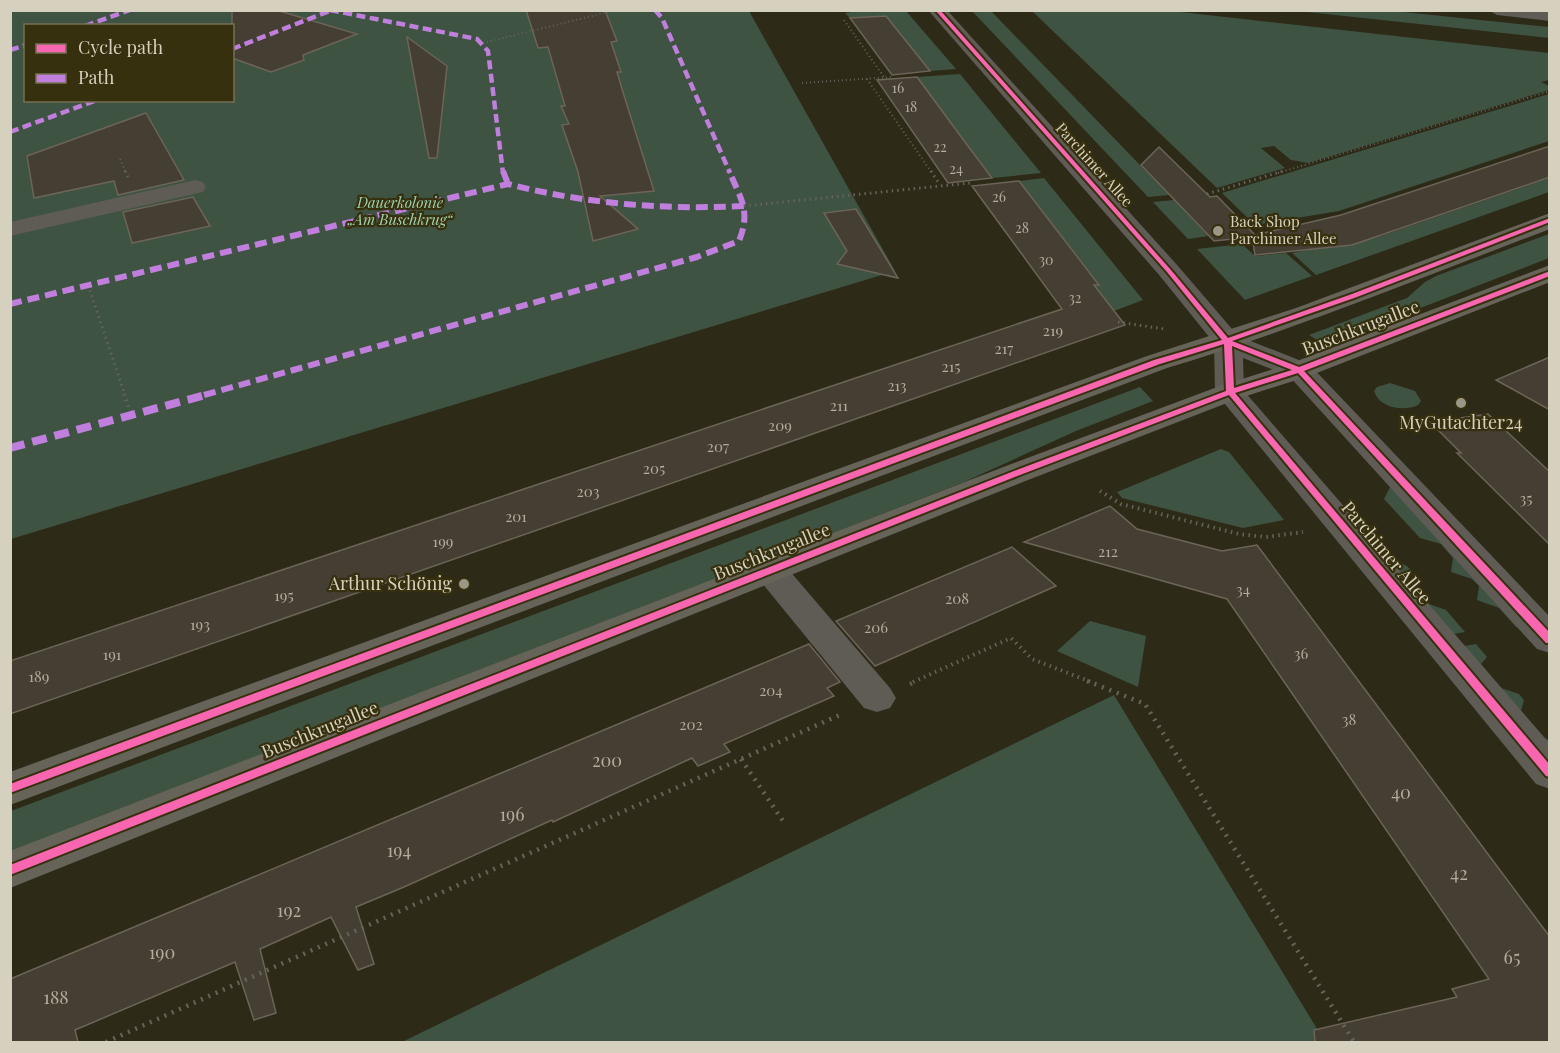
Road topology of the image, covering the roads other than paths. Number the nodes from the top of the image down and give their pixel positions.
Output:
1 (936, 10) edge
2 (1497, 10) edge
3 (1550, 16) edge
4 (195, 187) dead end
5 (1550, 220) edge
6 (10, 229) edge
7 (1550, 273) edge
8 (1228, 342) junction
9 (1299, 370) junction
10 (1230, 392) junction
11 (770, 570) junction
12 (1550, 640) edge
13 (877, 698) road end
14 (1550, 773) edge
15 (10, 789) edge
16 (10, 870) edge

1 - 8 street, Parchimer Allee
2 - 3 street
4 - 6 street
5 - 8 main road, Buschkrugallee
7 - 9 main road, Buschkrugallee
8 - 9 street, Parchimer Allee
8 - 10 street
8 - 15 main road, Buschkrugallee
9 - 10 main road, Buschkrugallee
9 - 12 street, Parchimer Allee
10 - 11 main road, Buschkrugallee
10 - 14 street, Parchimer Allee
11 - 13 street
11 - 16 main road, Buschkrugallee

